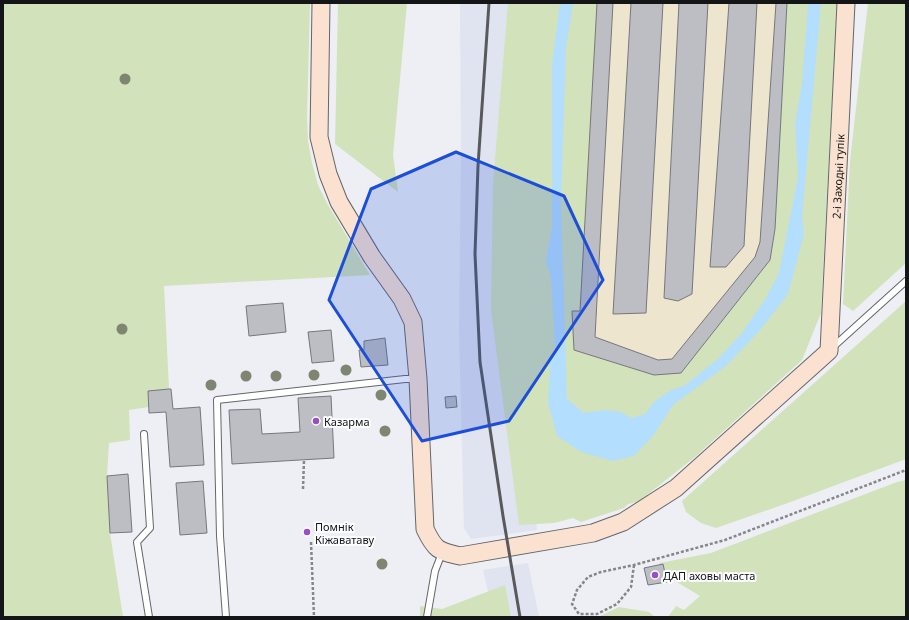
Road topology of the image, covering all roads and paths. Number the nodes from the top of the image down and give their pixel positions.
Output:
1 (321, 3) edge
2 (846, 3) edge
3 (906, 281) edge
4 (829, 351) junction
5 (418, 379) junction
6 (144, 434) dead end
7 (304, 460) dead end
8 (906, 470) edge
9 (303, 489) dead end
10 (311, 542) dead end
11 (442, 552) junction
12 (634, 565) junction
13 (149, 617) edge
14 (226, 617) edge
15 (314, 617) edge
16 (427, 617) edge

1 - 5 main road
2 - 4 main road, 2-і Заходні тупік
3 - 4 lane
4 - 11 main road
5 - 11 main road
5 - 14 lane
6 - 13 lane
7 - 9 path
8 - 12 path
10 - 15 path
11 - 16 lane
12 - 12 path

